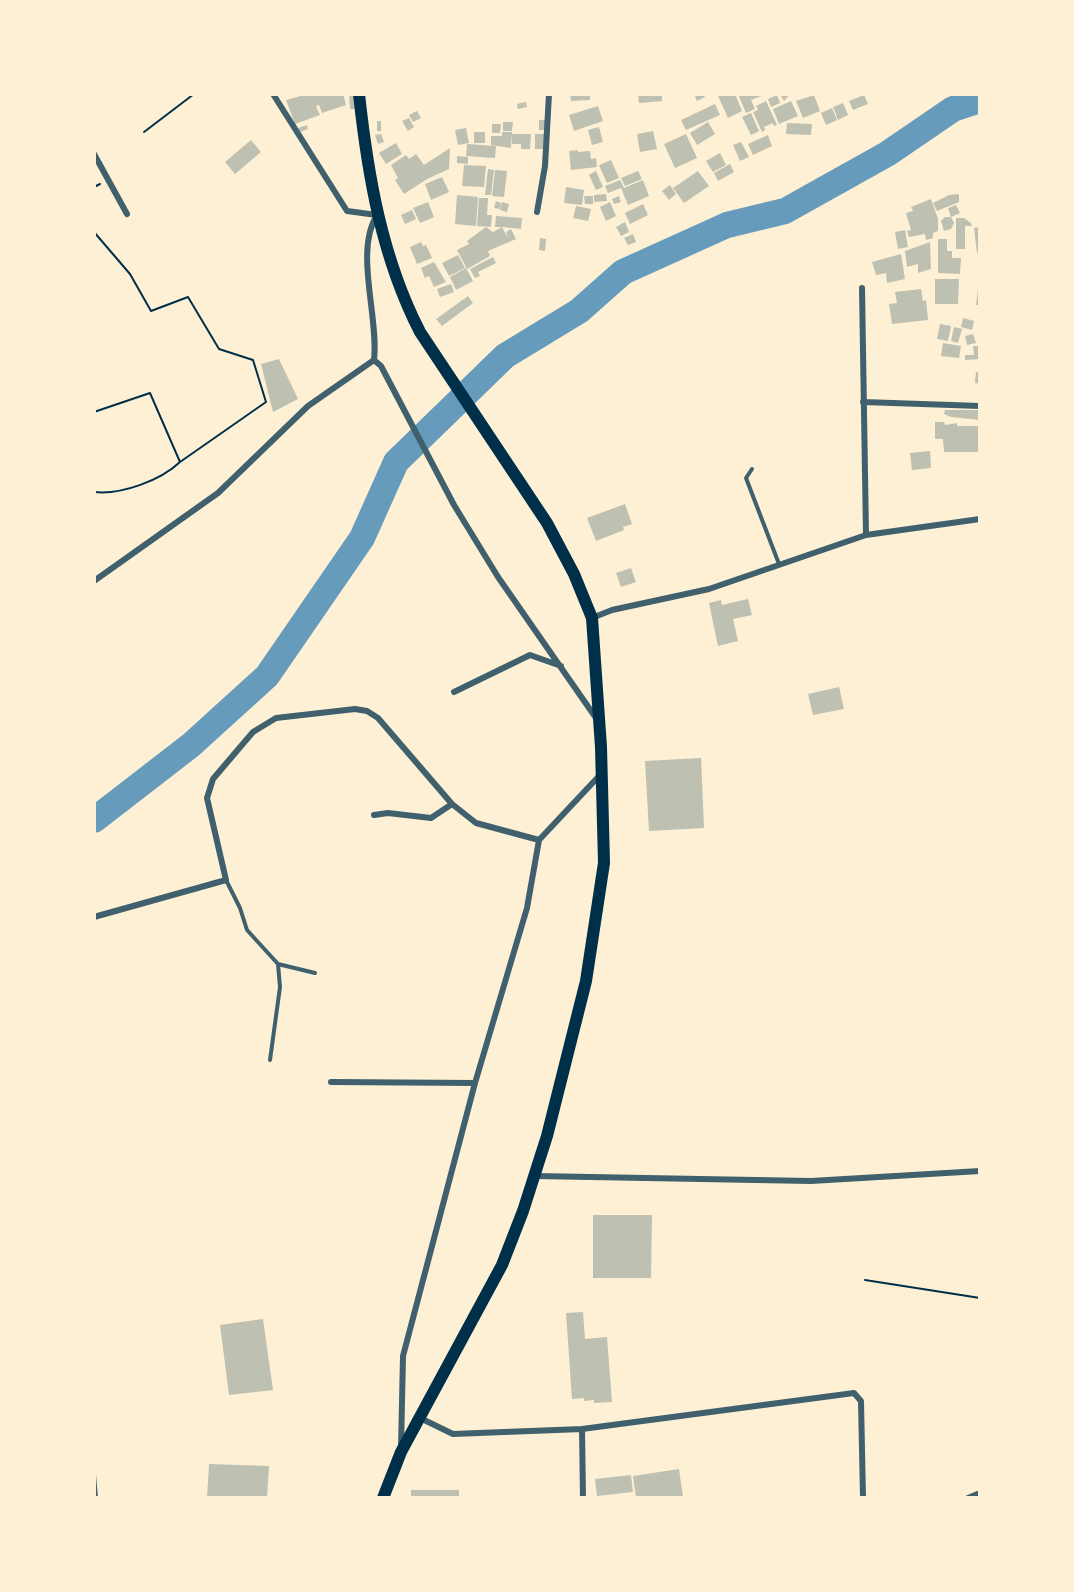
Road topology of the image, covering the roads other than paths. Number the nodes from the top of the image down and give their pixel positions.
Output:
1 (273, 94) edge
2 (359, 94) edge
3 (549, 94) edge
4 (94, 154) edge
5 (537, 212) dead end
6 (127, 214) dead end
7 (377, 215) junction
8 (862, 288) dead end
9 (374, 360) junction
10 (863, 402) junction
11 (980, 406) edge
12 (752, 469) dead end
13 (980, 519) edge
14 (866, 535) junction
15 (779, 565) junction
16 (94, 581) edge
17 (592, 618) junction
18 (561, 666) junction
19 (454, 692) dead end
20 (600, 724) junction
21 (603, 772) junction
22 (452, 804) junction
23 (374, 815) dead end
24 (539, 840) junction
25 (226, 880) junction
26 (94, 917) edge
27 (278, 964) junction
28 (315, 973) dead end
29 (270, 1060) dead end
30 (331, 1082) dead end
31 (475, 1083) junction
32 (980, 1171) edge
33 (534, 1176) junction
34 (420, 1418) junction
35 (582, 1429) junction
36 (400, 1452) junction
37 (94, 1475) edge
38 (980, 1493) edge
39 (96, 1497) edge
40 (383, 1497) edge
41 (583, 1497) edge
42 (863, 1497) edge
43 (968, 1497) edge

1 - 7 street
2 - 7 main road
3 - 5 street
4 - 6 street
7 - 9 street
7 - 17 main road
8 - 10 street
9 - 16 street
9 - 18 street
10 - 11 street
10 - 14 street
12 - 15 lane
13 - 14 street
14 - 15 street
15 - 17 street
17 - 20 main road
18 - 19 street
18 - 20 street
20 - 21 main road
21 - 24 street
21 - 33 main road
22 - 23 street
22 - 24 street
22 - 25 street
24 - 31 street
25 - 26 street
25 - 27 lane
27 - 28 lane
27 - 29 lane
30 - 31 street
31 - 36 street
32 - 33 street
33 - 34 main road
34 - 35 street
34 - 36 main road
35 - 41 street
35 - 42 street
36 - 40 main road
37 - 39 lane
38 - 43 street

